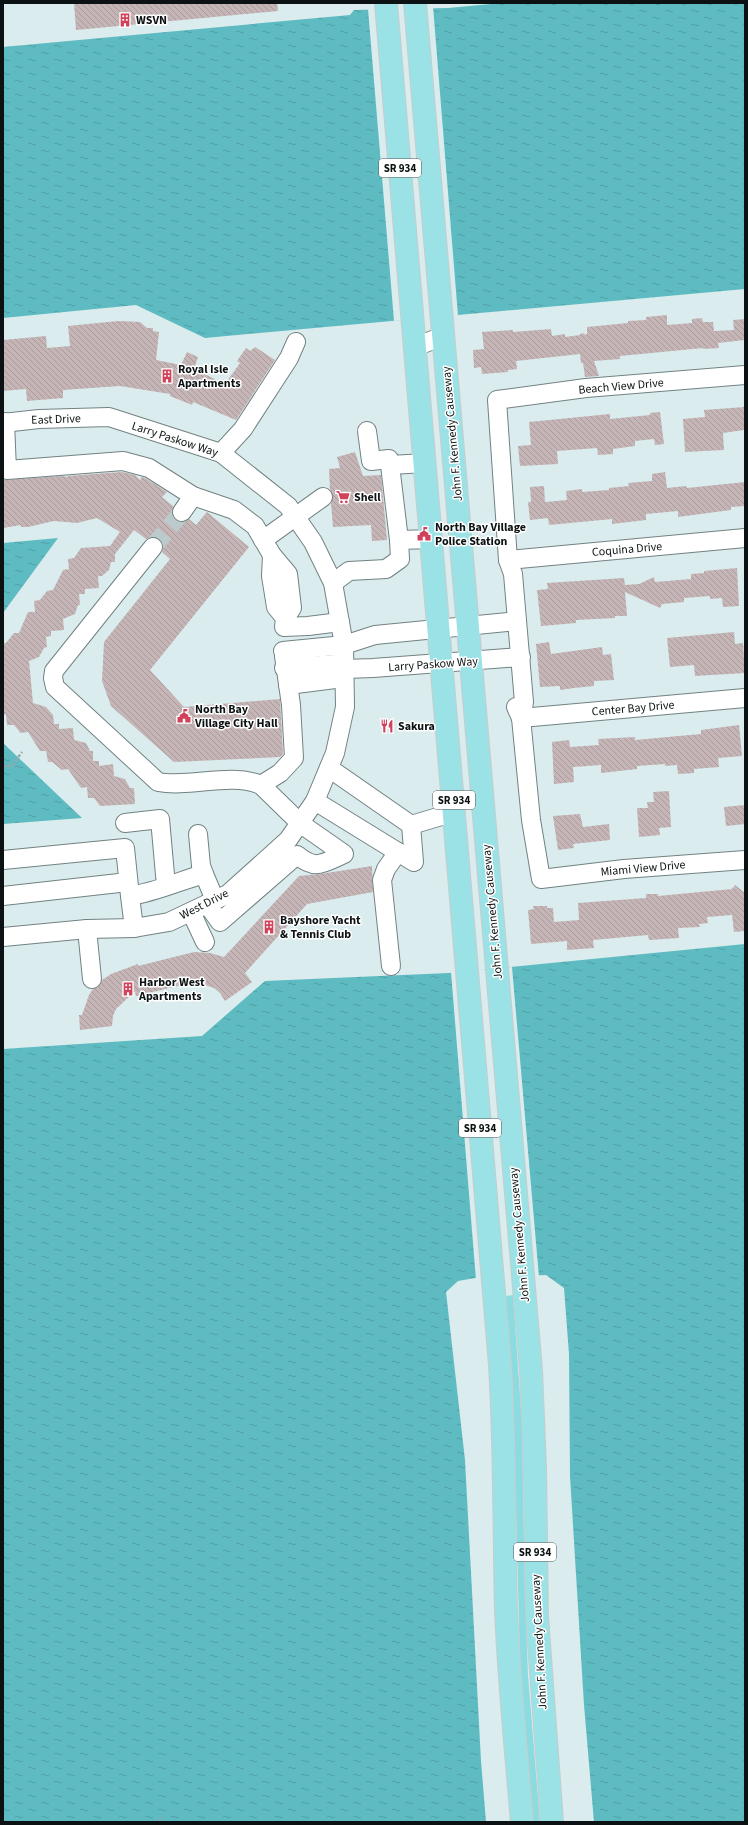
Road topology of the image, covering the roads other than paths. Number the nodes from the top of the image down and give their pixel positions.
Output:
1 (415, 4) edge
2 (387, 5) edge
3 (443, 331) junction
4 (414, 338) junction
5 (296, 342) dead end
6 (745, 375) edge
7 (109, 417) joint
8 (4, 423) edge
9 (366, 431) dead end
10 (221, 453) junction
11 (426, 463) junction
12 (390, 465) junction
13 (193, 496) junction
14 (323, 497) dead end
15 (182, 512) tunnel mouth
16 (296, 516) junction
17 (745, 538) edge
18 (432, 539) junction
19 (399, 540) junction
20 (153, 547) tunnel mouth
21 (267, 548) junction
22 (508, 560) junction
23 (333, 583) junction
24 (512, 621) junction
25 (285, 622) junction
26 (340, 622) junction
27 (468, 626) junction
28 (439, 629) junction
29 (344, 645) junction
30 (515, 658) junction
31 (471, 662) junction
32 (442, 664) junction
33 (285, 668) junction
34 (345, 669) junction
35 (745, 698) edge
36 (521, 718) junction
37 (332, 761) junction
38 (261, 785) junction
39 (315, 801) junction
40 (455, 812) junction
41 (125, 823) dead end
42 (301, 824) junction
43 (411, 825) junction
44 (198, 834) dead end
45 (398, 852) junction
46 (3, 860) edge
47 (745, 860) edge
48 (204, 874) junction
49 (166, 886) junction
50 (129, 889) junction
51 (3, 896) edge
52 (211, 902) junction
53 (191, 912) junction
54 (134, 928) junction
55 (87, 929) junction
56 (3, 937) edge
57 (205, 942) dead end
58 (390, 966) dead end
59 (92, 979) dead end
60 (522, 1822) edge
61 (552, 1822) edge

1 - 3 main road, John F. Kennedy Causeway / SR 934
2 - 4 main road, SR 934
3 - 4 street
3 - 27 main road, John F. Kennedy Causeway / SR 934
4 - 11 main road, SR 934
5 - 10 street
6 - 22 street, Beach View Drive
7 - 8 street, East Drive
7 - 10 street, Larry Paskow Way
8 - 13 street
9 - 12 street
10 - 16 street, Larry Paskow Way
11 - 12 street
11 - 18 main road, SR 934
12 - 19 street
13 - 15 street
13 - 21 street
14 - 16 street
16 - 21 street
16 - 23 street, Larry Paskow Way
17 - 22 street, Coquina Drive
18 - 19 street
18 - 28 main road, SR 934
19 - 23 street
20 - 38 street
21 - 25 street
22 - 24 street
23 - 26 street, Larry Paskow Way
24 - 27 street
24 - 30 street
25 - 26 street
25 - 33 street
26 - 29 street, Larry Paskow Way
27 - 28 street
27 - 31 main road, John F. Kennedy Causeway / SR 934
28 - 29 street
28 - 32 main road, SR 934
29 - 33 street
29 - 34 street, Larry Paskow Way
30 - 31 street, Larry Paskow Way
30 - 36 street
31 - 32 street, Larry Paskow Way
31 - 61 main road, John F. Kennedy Causeway / SR 934
32 - 34 street, Larry Paskow Way
32 - 40 main road, SR 934
33 - 34 street
33 - 38 street
34 - 37 street, Larry Paskow Way
35 - 36 street, Center Bay Drive
36 - 47 street, Miami View Drive
37 - 39 street, West Drive
37 - 43 street
38 - 42 street
39 - 42 street, West Drive
39 - 45 street
40 - 43 street
40 - 60 main road, SR 934
41 - 49 street
42 - 52 street, West Drive
42 - 52 street
43 - 45 street
44 - 48 street
45 - 58 street
46 - 50 street
48 - 49 street
48 - 52 street
49 - 50 street
50 - 51 street
50 - 54 street
52 - 53 street, West Drive
53 - 54 street, West Drive
53 - 57 street
54 - 55 street, West Drive
55 - 56 street, West Drive
55 - 59 street

